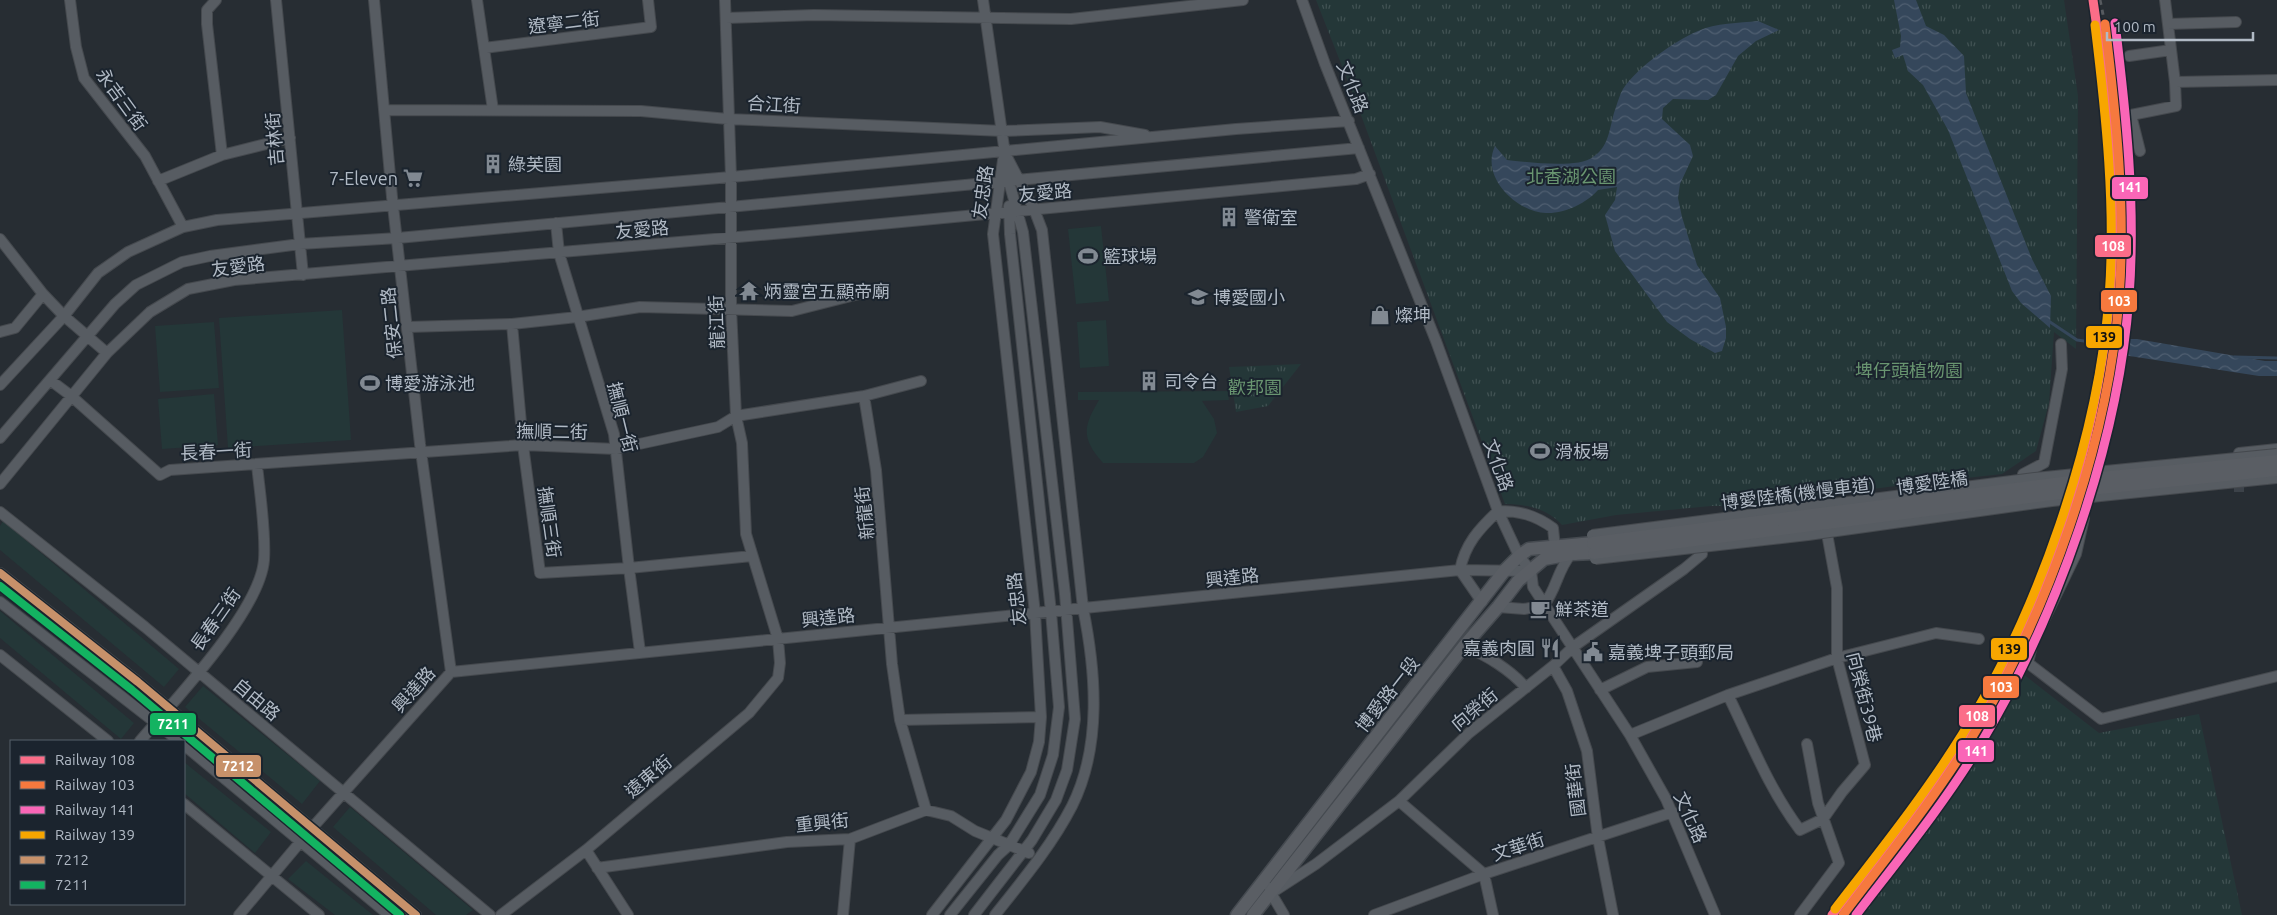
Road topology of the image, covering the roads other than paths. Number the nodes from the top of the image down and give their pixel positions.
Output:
1 (70, 0) edge
2 (216, 0) edge
3 (276, 0) edge
4 (374, 0) edge
5 (477, 0) edge
6 (648, 0) edge
7 (725, 0) edge
8 (983, 0) edge
9 (1243, 0) edge
10 (1302, 0) edge
11 (2165, 0) edge
12 (726, 18) junction
13 (986, 18) junction
14 (2236, 22) dead end
15 (2168, 24) junction
16 (484, 48) junction
17 (2171, 50) junction
18 (2129, 56) dead end
19 (2277, 80) edge
20 (2175, 82) junction
21 (385, 110) junction
22 (492, 110) junction
23 (728, 119) junction
24 (1349, 120) junction
25 (1003, 131) junction
26 (1160, 137) junction
27 (290, 138) junction
28 (1359, 148) junction
29 (2140, 151) dead end
30 (1004, 152) junction
31 (222, 155) junction
32 (1370, 174) junction
33 (731, 177) junction
34 (158, 181) junction
35 (1020, 181) junction
36 (1004, 182) junction
37 (394, 205) junction
38 (730, 207) junction
39 (1034, 209) junction
40 (1012, 211) junction
41 (995, 212) junction
42 (297, 214) junction
43 (556, 223) junction
44 (183, 227) junction
45 (731, 237) junction
46 (398, 238) junction
47 (0, 239) edge
48 (300, 244) junction
49 (559, 253) junction
50 (402, 267) junction
51 (303, 275) junction
52 (863, 293) dead end
53 (43, 294) junction
54 (731, 308) junction
55 (64, 316) junction
56 (578, 317) junction
57 (512, 324) junction
58 (408, 327) junction
59 (0, 332) edge
60 (87, 337) junction
61 (2061, 344) dead end
62 (107, 353) junction
63 (50, 380) junction
64 (921, 381) dead end
65 (0, 385) edge
66 (70, 396) junction
67 (864, 396) junction
68 (736, 416) junction
69 (0, 438) edge
70 (523, 444) junction
71 (616, 449) junction
72 (2277, 449) edge
73 (421, 453) junction
74 (2239, 453) dead end
75 (2277, 454) edge
76 (2277, 460) edge
77 (258, 465) junction
78 (2277, 470) edge
79 (2023, 474) dead end
80 (2277, 478) edge
81 (0, 484) edge
82 (1498, 511) junction
83 (0, 512) edge
84 (2084, 518) dead end
85 (1828, 539) dead end
86 (1555, 547) junction
87 (1594, 548) junction
88 (1570, 550) junction
89 (1702, 554) dead end
90 (752, 556) junction
91 (1519, 556) junction
92 (628, 568) junction
93 (1460, 570) junction
94 (1505, 570) junction
95 (1531, 571) junction
96 (0, 573) edge
97 (0, 602) edge
98 (1482, 602) junction
99 (1544, 606) junction
100 (1498, 607) junction
101 (1083, 608) junction
102 (1066, 610) junction
103 (1051, 612) junction
104 (1035, 613) junction
105 (889, 626) junction
106 (778, 638) junction
107 (1979, 639) dead end
108 (1464, 646) junction
109 (1573, 647) junction
110 (640, 652) junction
111 (0, 655) edge
112 (1837, 658) junction
113 (1697, 662) dead end
114 (1553, 666) junction
115 (198, 672) junction
116 (450, 672) junction
117 (2277, 676) edge
118 (1526, 688) junction
119 (1600, 690) junction
120 (1728, 695) junction
121 (168, 708) junction
122 (1041, 717) junction
123 (900, 720) junction
124 (156, 722) junction
125 (1630, 735) junction
126 (107, 740) edge
127 (141, 740) edge
128 (178, 740) edge
129 (1807, 744) dead end
130 (185, 746) edge
131 (343, 792) junction
132 (1399, 801) junction
133 (185, 805) edge
134 (926, 810) junction
135 (1673, 812) junction
136 (1823, 819) junction
137 (312, 828) junction
138 (993, 838) junction
139 (1598, 838) junction
140 (850, 839) junction
141 (300, 842) junction
142 (1009, 845) junction
143 (586, 850) junction
144 (1024, 851) junction
145 (1038, 857) junction
146 (597, 868) junction
147 (1269, 873) junction
148 (1484, 874) junction
149 (272, 878) junction
150 (1270, 893) junction
151 (1389, 912) edge
152 (239, 915) edge
153 (319, 915) edge
154 (388, 915) edge
155 (416, 915) edge
156 (490, 915) edge
157 (501, 915) edge
158 (628, 915) edge
159 (843, 915) edge
160 (932, 915) edge
161 (950, 915) edge
162 (974, 915) edge
163 (995, 915) edge
164 (1237, 915) edge
165 (1254, 915) edge
166 (1284, 915) edge
167 (1374, 915) edge
168 (1493, 915) edge
169 (1612, 915) edge
170 (1715, 915) edge
171 (1800, 915) edge

1 - 34 street, 永吉三街
2 - 31 street
3 - 27 street, 吉林街
4 - 21 street, 保安二路
5 - 16 street
6 - 16 street, 遼寧二街
7 - 12 street, 龍江街
8 - 13 street
9 - 13 street
10 - 24 street, 文化路
11 - 15 street
12 - 13 street
12 - 23 street, 龍江街
13 - 25 street
14 - 15 street
15 - 17 street
16 - 22 street
17 - 18 street
17 - 20 street
19 - 20 street
20 - 29 street
21 - 22 street, 合江街
21 - 37 street, 保安二路
22 - 23 street, 合江街
23 - 25 street, 合江街
23 - 33 street, 龍江街
24 - 26 street
24 - 28 street, 文化路
25 - 26 street, 合江街
25 - 30 street
26 - 30 street
27 - 31 street
27 - 42 street, 吉林街
28 - 32 street, 文化路
28 - 35 street, 友愛路
30 - 33 street
30 - 35 street, 友忠路
30 - 36 street
31 - 34 street
32 - 39 street, 友愛路
32 - 82 street, 文化路
33 - 37 street
33 - 38 street, 龍江街
34 - 44 street, 永吉三街
35 - 36 street, 友愛路
35 - 39 street, 友忠路
36 - 38 street, 友愛路
36 - 40 street, 友忠路
36 - 41 street, 友忠路
37 - 42 street
37 - 46 street, 保安二路
38 - 43 street, 友愛路
38 - 45 street, 龍江街
39 - 40 street, 友愛路
39 - 101 street, 友忠路
40 - 41 street, 友愛路
40 - 102 street, 友忠路
40 - 103 street, 友忠路
41 - 45 street, 友愛路
41 - 104 street, 友忠路
42 - 44 street
42 - 48 street, 吉林街
43 - 46 street, 友愛路
43 - 49 street, 撫順一街
44 - 55 street
45 - 49 street, 友愛路
45 - 54 street, 龍江街
46 - 48 street, 友愛路
46 - 50 street, 保安二路
47 - 53 street
48 - 51 street, 吉林街
48 - 60 street, 友愛路
49 - 50 street, 友愛路
49 - 56 street, 撫順一街
50 - 51 street, 友愛路
50 - 58 street, 保安二路
51 - 62 street, 友愛路
52 - 54 street
53 - 55 street
53 - 59 street
54 - 56 street
54 - 68 street, 龍江街
55 - 60 street
55 - 65 street
56 - 57 street
56 - 71 street, 撫順一街
57 - 58 street
57 - 70 street, 撫順三街
58 - 73 street, 保安二路
60 - 62 street
60 - 63 street, 友愛路
61 - 79 street
62 - 66 street, 友愛路
63 - 66 street, 長春一街
63 - 69 street, 友愛路
64 - 67 street, 撫順二街
66 - 77 street, 長春一街
66 - 81 street, 友愛路
67 - 68 street, 撫順二街
67 - 105 street, 新龍街
68 - 71 street, 撫順二街
68 - 90 street, 龍江街
70 - 71 street, 撫順二街
70 - 73 street, 撫順二街
70 - 92 street, 撫順三街
71 - 92 street, 撫順一街
72 - 74 street
73 - 77 street, 長春一街
73 - 116 street, 保安二路
75 - 87 street, 博愛陸橋(機慢車道), bridge
76 - 87 main road, 博愛陸橋, bridge
77 - 115 street, 長春三街
78 - 87 main road, 博愛陸橋, bridge
80 - 87 street, bridge
82 - 86 street
82 - 91 street, 文化路
82 - 93 street
83 - 115 street, 自由路
84 - 117 street
85 - 112 street, 向榮街39巷
86 - 88 main road, 博愛路一段
86 - 91 main road, 博愛路一段
87 - 88 main road, 博愛路一段
88 - 95 main road, 博愛路一段
88 - 99 street
89 - 109 street, 向榮街
90 - 92 street, 撫順三街
90 - 106 street, 龍江街
91 - 94 main road, 博愛路一段
91 - 95 street, 文化路
92 - 110 street, 撫順一街
93 - 94 street, 興達路
93 - 98 street
93 - 101 street, 興達路
94 - 95 street, 興達路
94 - 98 main road, 博愛路一段
95 - 99 street, 文化路
95 - 100 main road, 博愛路一段
96 - 121 street
97 - 124 street
98 - 147 main road, 博愛路一段
99 - 100 street
99 - 109 street, 文化路
100 - 108 main road, 博愛路一段
101 - 102 street, 興達路
101 - 145 street, 友忠路
102 - 103 street, 興達路
102 - 144 street, 友忠路
103 - 104 street, 興達路
103 - 142 street, 友忠路
104 - 105 street, 興達路
104 - 122 street, 友忠路
105 - 106 street, 興達路
105 - 123 street, 新龍街
106 - 110 street, 興達路
106 - 143 street, 遠東街
107 - 112 street
108 - 118 street
108 - 150 main road, 博愛路一段
109 - 114 street, 向榮街
109 - 119 street, 文化路
110 - 116 street, 興達路
111 - 126 street
112 - 120 street
112 - 136 street, 向榮街39巷
113 - 119 street
114 - 118 street, 向榮街
114 - 139 street, 國華街
115 - 121 street, 長春三街
115 - 131 street, 自由路
116 - 131 street, 興達路
118 - 132 street, 向榮街
119 - 125 street, 文化路
120 - 125 street
120 - 136 street
121 - 124 street, 長春三街
121 - 137 street
122 - 123 street
122 - 138 street, 友忠路
123 - 134 street, 新龍街
124 - 127 street, 長春三街
124 - 128 street
125 - 135 street, 文化路
129 - 136 street
130 - 141 street
131 - 137 street, 興達路
131 - 156 street, 自由路
132 - 148 street
132 - 150 street, 向榮街
133 - 149 street
134 - 138 street
134 - 140 street, 重興街
135 - 139 street, 文華街
135 - 170 street, 文化路
136 - 171 street
137 - 141 street, 興達路
137 - 155 street
138 - 142 street
138 - 160 street, 友忠路
139 - 148 street, 文華街
139 - 169 street, 國華街
140 - 146 street, 重興街
140 - 159 street
141 - 149 street, 興達路
141 - 154 street
142 - 144 street
142 - 161 street, 友忠路
143 - 146 street
143 - 157 street, 遠東街
144 - 145 street
144 - 162 street, 友忠路
145 - 163 street, 友忠路
146 - 158 street
147 - 150 street
147 - 164 main road, 博愛路一段
148 - 151 street, 文華街
148 - 168 street
149 - 152 street, 興達路
149 - 153 street
150 - 165 main road, 博愛路一段
150 - 166 street
151 - 167 street, 文華街

